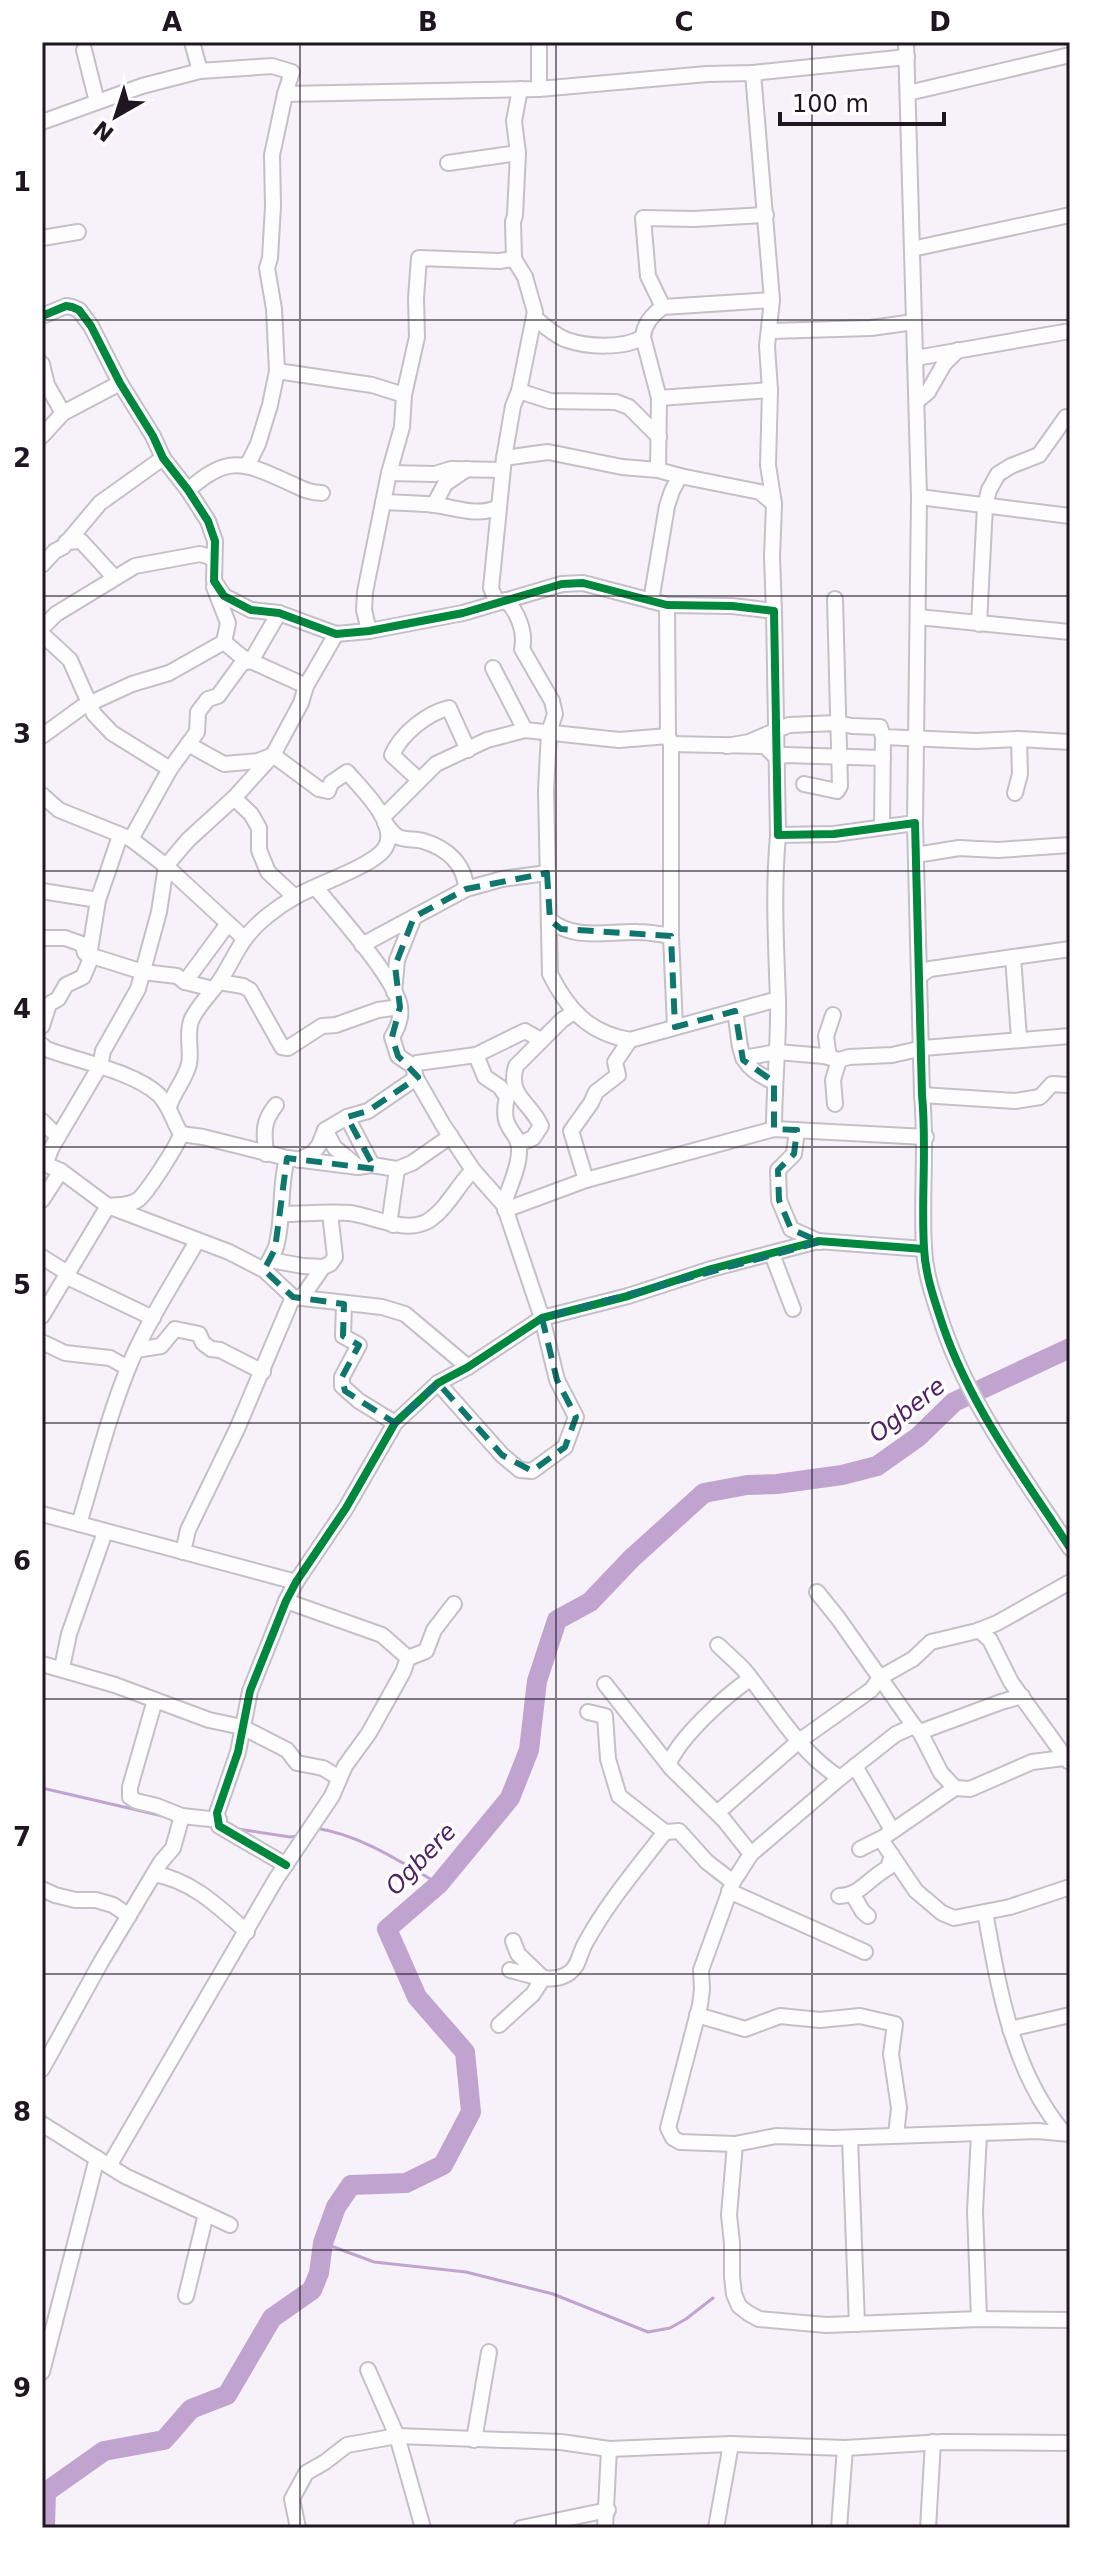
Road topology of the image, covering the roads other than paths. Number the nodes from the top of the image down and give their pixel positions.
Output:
1 (192, 42) edge
2 (539, 42) edge
3 (908, 46) edge
4 (84, 50) dead end
5 (1070, 55) edge
6 (200, 71) junction
7 (753, 73) junction
8 (520, 89) junction
9 (539, 89) junction
10 (908, 93) junction
11 (285, 94) junction
12 (97, 102) junction
13 (42, 122) edge
14 (518, 153) junction
15 (448, 163) dead end
16 (766, 215) junction
17 (1070, 215) edge
18 (78, 232) dead end
19 (42, 238) edge
20 (912, 249) junction
21 (514, 259) junction
22 (772, 300) junction
23 (663, 307) junction
24 (42, 316) edge
25 (534, 317) junction
26 (914, 322) junction
27 (770, 331) junction
28 (1070, 331) edge
29 (643, 337) junction
30 (958, 350) junction
31 (916, 358) junction
32 (42, 364) edge
33 (277, 371) junction
34 (120, 383) junction
35 (770, 390) junction
36 (519, 391) junction
37 (404, 395) junction
38 (659, 398) junction
39 (917, 401) junction
40 (63, 413) junction
41 (1070, 417) edge
42 (42, 436) edge
43 (659, 437) junction
44 (163, 458) junction
45 (503, 464) junction
46 (247, 466) junction
47 (467, 469) junction
48 (658, 470) junction
49 (389, 473) junction
50 (680, 476) junction
51 (188, 490) junction
52 (322, 493) dead end
53 (919, 497) junction
54 (383, 502) junction
55 (774, 504) junction
56 (434, 505) junction
57 (985, 506) junction
58 (499, 507) junction
59 (1070, 516) edge
60 (66, 542) junction
61 (214, 561) junction
62 (42, 565) edge
63 (114, 577) junction
64 (214, 581) junction
65 (835, 599) dead end
66 (651, 601) junction
67 (497, 603) junction
68 (667, 605) junction
69 (774, 611) junction
70 (279, 613) junction
71 (918, 617) junction
72 (979, 624) junction
73 (42, 631) edge
74 (369, 631) junction
75 (1070, 632) edge
76 (336, 634) junction
77 (224, 642) junction
78 (251, 661) junction
79 (493, 668) dead end
80 (306, 686) junction
81 (91, 704) junction
82 (837, 723) junction
83 (525, 730) junction
84 (775, 730) junction
85 (549, 732) junction
86 (42, 736) edge
87 (883, 737) junction
88 (915, 739) junction
89 (1019, 739) junction
90 (670, 740) junction
91 (1070, 742) edge
92 (188, 744) junction
93 (727, 746) junction
94 (468, 750) junction
95 (273, 755) junction
96 (777, 758) junction
97 (839, 758) junction
98 (883, 758) junction
99 (170, 769) junction
100 (419, 780) junction
101 (804, 784) dead end
102 (1015, 793) dead end
103 (42, 795) edge
104 (234, 798) junction
105 (384, 819) junction
106 (915, 823) junction
107 (882, 827) junction
108 (778, 835) junction
109 (125, 837) junction
110 (1070, 845) edge
111 (916, 855) junction
112 (166, 866) junction
113 (547, 873) junction
114 (316, 888) junction
115 (466, 889) junction
116 (42, 891) edge
117 (295, 897) junction
118 (98, 900) junction
119 (414, 917) junction
120 (550, 920) junction
121 (227, 925) junction
122 (671, 936) junction
123 (42, 938) edge
124 (245, 939) junction
125 (362, 945) junction
126 (1070, 949) edge
127 (88, 952) junction
128 (1013, 957) junction
129 (143, 972) junction
130 (919, 976) junction
131 (185, 982) junction
132 (216, 985) junction
133 (42, 991) edge
134 (394, 992) junction
135 (58, 999) junction
136 (778, 999) junction
137 (400, 1007) junction
138 (735, 1011) junction
139 (574, 1012) junction
140 (833, 1015) dead end
141 (42, 1026) edge
142 (675, 1027) junction
143 (1070, 1036) edge
144 (1019, 1038) junction
145 (541, 1040) junction
146 (630, 1040) junction
147 (42, 1045) edge
148 (923, 1048) junction
149 (777, 1052) junction
150 (476, 1055) junction
151 (824, 1056) junction
152 (743, 1058) junction
153 (839, 1060) junction
154 (100, 1066) junction
155 (414, 1072) junction
156 (774, 1082) junction
157 (1067, 1085) dead end
158 (922, 1095) junction
159 (835, 1104) dead end
160 (276, 1105) dead end
161 (169, 1107) junction
162 (347, 1117) junction
163 (42, 1121) edge
164 (774, 1129) junction
165 (325, 1130) junction
166 (797, 1130) junction
167 (181, 1134) junction
168 (451, 1136) junction
169 (58, 1137) junction
170 (926, 1137) junction
171 (519, 1144) junction
172 (266, 1154) junction
173 (293, 1159) junction
174 (44, 1165) edge
175 (365, 1166) junction
176 (397, 1169) junction
177 (473, 1170) junction
178 (61, 1171) junction
179 (586, 1180) junction
180 (42, 1200) edge
181 (108, 1206) junction
182 (504, 1208) junction
183 (330, 1213) junction
184 (281, 1214) junction
185 (393, 1225) junction
186 (197, 1241) junction
187 (820, 1242) junction
188 (924, 1249) junction
189 (772, 1254) junction
190 (42, 1257) edge
191 (270, 1260) junction
192 (323, 1267) junction
193 (68, 1276) junction
194 (297, 1297) junction
195 (344, 1304) junction
196 (793, 1309) dead end
197 (42, 1316) edge
198 (153, 1318) junction
199 (542, 1318) junction
200 (42, 1342) edge
201 (136, 1350) junction
202 (468, 1367) junction
203 (128, 1368) junction
204 (263, 1372) junction
205 (438, 1383) junction
206 (395, 1423) junction
207 (42, 1514) edge
208 (79, 1524) junction
209 (105, 1532) junction
210 (1070, 1548) edge
211 (183, 1552) junction
212 (296, 1582) junction
213 (1070, 1582) edge
214 (817, 1592) dead end
215 (286, 1601) junction
216 (454, 1604) dead end
217 (986, 1632) junction
218 (718, 1645) dead end
219 (408, 1658) junction
220 (42, 1664) edge
221 (62, 1668) junction
222 (881, 1677) junction
223 (750, 1679) junction
224 (605, 1684) dead end
225 (1022, 1696) junction
226 (155, 1700) junction
227 (588, 1712) dead end
228 (242, 1727) junction
229 (917, 1729) junction
230 (799, 1741) junction
231 (1067, 1760) edge
232 (669, 1763) junction
233 (855, 1766) junction
234 (339, 1778) junction
235 (840, 1778) junction
236 (955, 1788) junction
237 (717, 1813) junction
238 (182, 1816) junction
239 (219, 1820) junction
240 (665, 1832) junction
241 (888, 1833) junction
242 (860, 1849) dead end
243 (751, 1854) junction
244 (892, 1855) junction
245 (286, 1865) junction
246 (154, 1874) junction
247 (731, 1886) junction
248 (1070, 1887) edge
249 (42, 1889) edge
250 (985, 1912) junction
251 (129, 1916) junction
252 (868, 1916) dead end
253 (247, 1932) junction
254 (513, 1941) dead end
255 (865, 1952) dead end
256 (510, 1970) dead end
257 (543, 1978) junction
258 (697, 2015) junction
259 (1070, 2015) edge
260 (499, 2025) dead end
261 (1010, 2029) junction
262 (42, 2069) edge
263 (42, 2124) edge
264 (979, 2134) junction
265 (1067, 2134) edge
266 (896, 2135) junction
267 (850, 2138) junction
268 (735, 2144) junction
269 (103, 2162) junction
270 (206, 2214) junction
271 (230, 2225) dead end
272 (186, 2296) dead end
273 (979, 2319) junction
274 (1070, 2320) edge
275 (857, 2324) junction
276 (489, 2352) dead end
277 (368, 2370) dead end
278 (42, 2372) edge
279 (397, 2436) junction
280 (474, 2440) junction
281 (933, 2442) junction
282 (1070, 2443) edge
283 (731, 2444) junction
284 (845, 2448) junction
285 (609, 2449) junction
286 (608, 2510) junction
287 (298, 2528) edge
288 (423, 2528) edge
289 (521, 2528) edge
290 (605, 2528) edge
291 (716, 2528) edge
292 (839, 2528) edge
293 (928, 2528) edge

1 - 6 street
2 - 9 street
3 - 7 street
3 - 10 street
4 - 12 street
5 - 10 street
6 - 11 street
6 - 12 street
7 - 9 street
7 - 16 street
8 - 9 street
8 - 11 street
8 - 14 street
10 - 20 street
11 - 33 street
12 - 13 street
14 - 15 street
14 - 21 street
16 - 22 street
16 - 23 street
17 - 20 street
18 - 19 street
20 - 26 street
21 - 25 street
21 - 37 street
22 - 23 street
22 - 27 street
23 - 29 street
24 - 34 street
25 - 29 street
25 - 36 street
26 - 27 street
26 - 31 street
27 - 35 street
28 - 30 street
29 - 38 street
30 - 31 street
30 - 39 street
31 - 39 street
32 - 40 street
33 - 37 street
33 - 46 street
34 - 40 street
34 - 44 street
35 - 38 street
35 - 55 street
36 - 43 street
36 - 45 street
37 - 49 street
38 - 43 street
39 - 53 street
40 - 42 street
41 - 57 street
43 - 48 street
44 - 51 street
44 - 60 street
45 - 47 street
45 - 48 street
45 - 58 street
46 - 51 street
46 - 52 street
47 - 49 street
47 - 56 street
48 - 50 street
49 - 54 street
50 - 55 street
50 - 66 street
51 - 61 street
53 - 57 street
53 - 71 street
54 - 56 street
54 - 74 street
55 - 69 street
56 - 58 street
57 - 59 street
57 - 72 street
58 - 67 street
60 - 62 street
60 - 63 street
61 - 63 street
61 - 64 street
63 - 73 street
64 - 70 street
64 - 77 street
65 - 82 street
66 - 67 street
66 - 68 street
67 - 74 street
67 - 85 street
68 - 69 street
68 - 90 street
69 - 84 street
70 - 76 street
70 - 78 street
71 - 72 street
71 - 88 street
72 - 75 street
73 - 81 street
74 - 76 street
76 - 80 street
77 - 78 street
77 - 81 street
78 - 80 street
78 - 92 street
79 - 83 street
80 - 95 street
81 - 86 street
81 - 99 street
82 - 84 street
82 - 87 street
82 - 97 street
83 - 85 street
83 - 94 street
84 - 93 street
84 - 96 street
85 - 90 street
85 - 113 street
87 - 88 street
87 - 98 street
88 - 89 street
88 - 106 street
89 - 91 street
89 - 102 street
90 - 93 street
90 - 122 street
92 - 95 street
92 - 99 street
93 - 96 street
94 - 100 street
94 - 100 street
95 - 104 street
95 - 105 street
96 - 97 street
96 - 108 street
97 - 98 street
97 - 101 street
98 - 107 street
99 - 109 street
100 - 105 street
103 - 109 street
104 - 112 street
104 - 117 street
105 - 114 street
105 - 115 street
106 - 107 street
106 - 111 street
107 - 108 street
108 - 136 street
109 - 112 street
109 - 118 street
110 - 111 street
111 - 130 street
112 - 121 street
112 - 129 street
113 - 115 street
113 - 120 street
114 - 117 street
114 - 125 street
115 - 119 street
116 - 118 street
117 - 124 street
118 - 127 street
119 - 125 street
119 - 134 street
120 - 122 street
120 - 139 street
121 - 124 street
121 - 131 street
122 - 142 street
123 - 127 street
124 - 132 street
125 - 134 street
126 - 128 street
127 - 129 street
127 - 135 street
128 - 130 street
128 - 144 street
129 - 131 street
129 - 154 street
130 - 148 street
131 - 132 street
132 - 137 street
132 - 161 street
133 - 135 street
134 - 137 street
135 - 141 street
136 - 138 street
136 - 149 street
137 - 155 street
138 - 142 street
138 - 152 street
139 - 145 street
139 - 146 street
140 - 151 street
142 - 146 street
143 - 144 street
144 - 148 street
145 - 150 street
145 - 171 street
146 - 179 street
147 - 154 street
148 - 153 street
148 - 158 street
149 - 151 street
149 - 152 street
149 - 156 street
150 - 155 street
150 - 171 street
151 - 153 street
152 - 156 street
153 - 159 street
154 - 161 street
154 - 169 street
155 - 162 street
155 - 168 street
156 - 164 street
157 - 158 street
158 - 170 street
160 - 172 street
161 - 167 street
162 - 165 street
162 - 175 street
163 - 169 street
164 - 166 street
164 - 179 street
165 - 173 street
165 - 175 street
166 - 170 street
166 - 187 street
167 - 172 street
167 - 181 street
168 - 176 street
168 - 177 street
169 - 174 street
170 - 188 street
171 - 182 street
172 - 173 street
173 - 175 street
173 - 184 street
174 - 178 street
175 - 176 street
176 - 185 street
177 - 182 street
177 - 185 street
178 - 180 street
178 - 181 street
179 - 182 street
181 - 186 street
181 - 193 street
182 - 199 street
183 - 184 street
183 - 185 street
183 - 192 street
184 - 191 street
186 - 191 street
186 - 198 street
187 - 188 street
187 - 189 street
188 - 210 street
189 - 196 street
189 - 199 street
190 - 193 street
191 - 192 street
191 - 194 street
192 - 194 street
193 - 197 street
193 - 198 street
194 - 195 street
194 - 204 street
195 - 202 street
195 - 206 street
198 - 201 street
199 - 202 street
199 - 205 street
200 - 203 street
201 - 203 street
201 - 204 street
202 - 205 street
203 - 208 street
204 - 211 street
205 - 206 street
206 - 212 street
207 - 208 street
208 - 209 street
209 - 211 street
209 - 221 street
211 - 212 street
212 - 215 street
213 - 217 street
214 - 222 street
215 - 219 street
215 - 228 street
216 - 219 street
217 - 222 street
217 - 225 street
218 - 223 street
219 - 234 street
220 - 221 street
221 - 226 street
222 - 229 street
222 - 230 street
223 - 230 street
223 - 232 street
224 - 232 street
225 - 229 street
225 - 231 street
226 - 228 street
226 - 238 street
227 - 240 street
228 - 234 street
228 - 239 street
229 - 233 street
229 - 236 street
230 - 235 street
230 - 237 street
231 - 236 street
232 - 237 street
233 - 235 street
233 - 241 street
234 - 245 street
235 - 243 street
236 - 241 street
237 - 243 street
238 - 239 street
238 - 246 street
239 - 245 street
240 - 247 street
240 - 257 street
241 - 242 street
241 - 244 street
243 - 247 street
244 - 250 street
244 - 252 street
245 - 253 street
246 - 251 street
246 - 253 street
247 - 255 street
247 - 258 street
248 - 250 street
249 - 251 street
250 - 261 street
251 - 262 street
253 - 269 street
254 - 257 street
256 - 257 street
257 - 260 street
258 - 266 street
258 - 268 street
259 - 261 street
261 - 265 street
263 - 269 street
264 - 265 street
264 - 266 street
264 - 273 street
266 - 267 street
267 - 268 street
267 - 275 street
268 - 275 street
269 - 270 street
269 - 278 street
270 - 271 street
270 - 272 street
273 - 274 street
273 - 275 street
276 - 280 street
277 - 279 street
279 - 280 street
279 - 287 street
279 - 288 street
280 - 285 street
281 - 282 street
281 - 284 street
281 - 293 street
283 - 284 street
283 - 285 street
283 - 291 street
284 - 292 street
285 - 286 street
286 - 289 street
286 - 290 street

